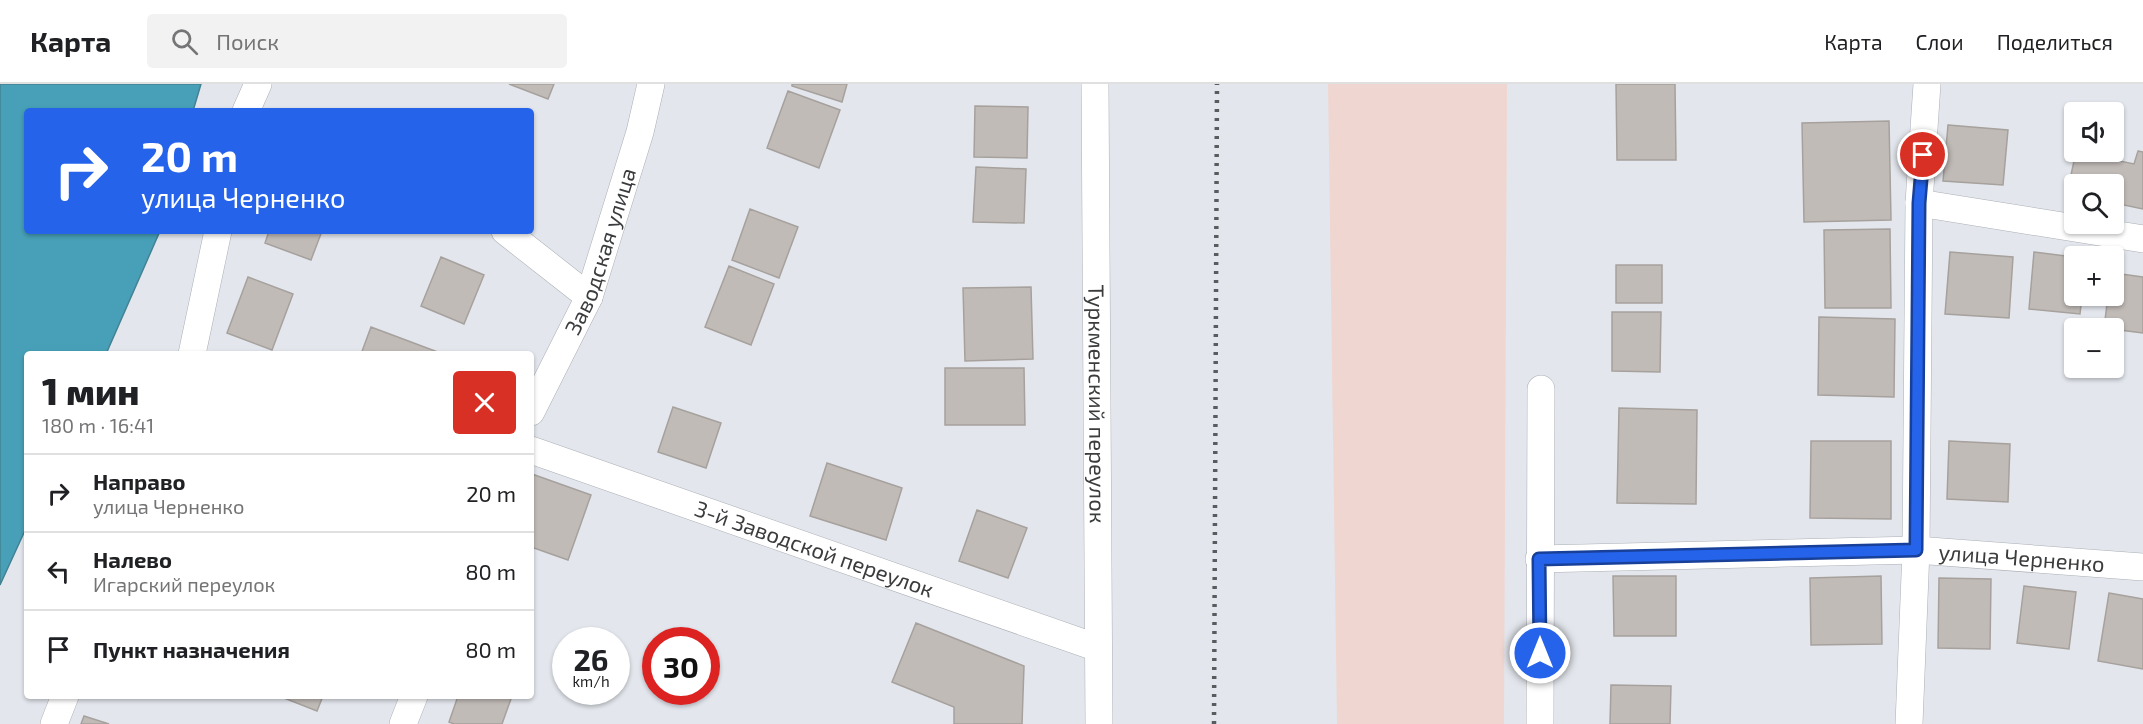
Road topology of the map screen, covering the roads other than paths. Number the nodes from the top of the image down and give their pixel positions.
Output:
1 (258, 84) edge
2 (651, 84) edge
3 (1095, 84) edge
4 (1927, 84) edge
5 (247, 108) edge
6 (1919, 203) junction
7 (217, 234) edge
8 (509, 234) edge
9 (2143, 239) edge
10 (589, 297) junction
11 (193, 351) edge
12 (1541, 389) dead end
13 (534, 406) edge
14 (534, 451) edge
15 (1916, 550) junction
16 (1539, 559) junction
17 (2143, 567) edge
18 (1098, 648) junction
19 (64, 699) edge
20 (413, 699) edge
21 (54, 724) edge
22 (403, 724) edge
23 (1099, 724) edge
24 (1540, 724) edge
25 (1909, 724) edge

1 - 5 street
2 - 10 street, Заводская улица
3 - 18 street, Туркменский переулок
4 - 6 street
6 - 9 street
6 - 15 street
7 - 11 street
8 - 10 street
10 - 13 street, Заводская улица
12 - 16 street
14 - 18 street, 3-й Заводской переулок
15 - 16 street, улица Черненко
15 - 17 street, улица Черненко
15 - 25 street
16 - 24 street
18 - 23 street, Туркменский переулок
19 - 21 street
20 - 22 street

